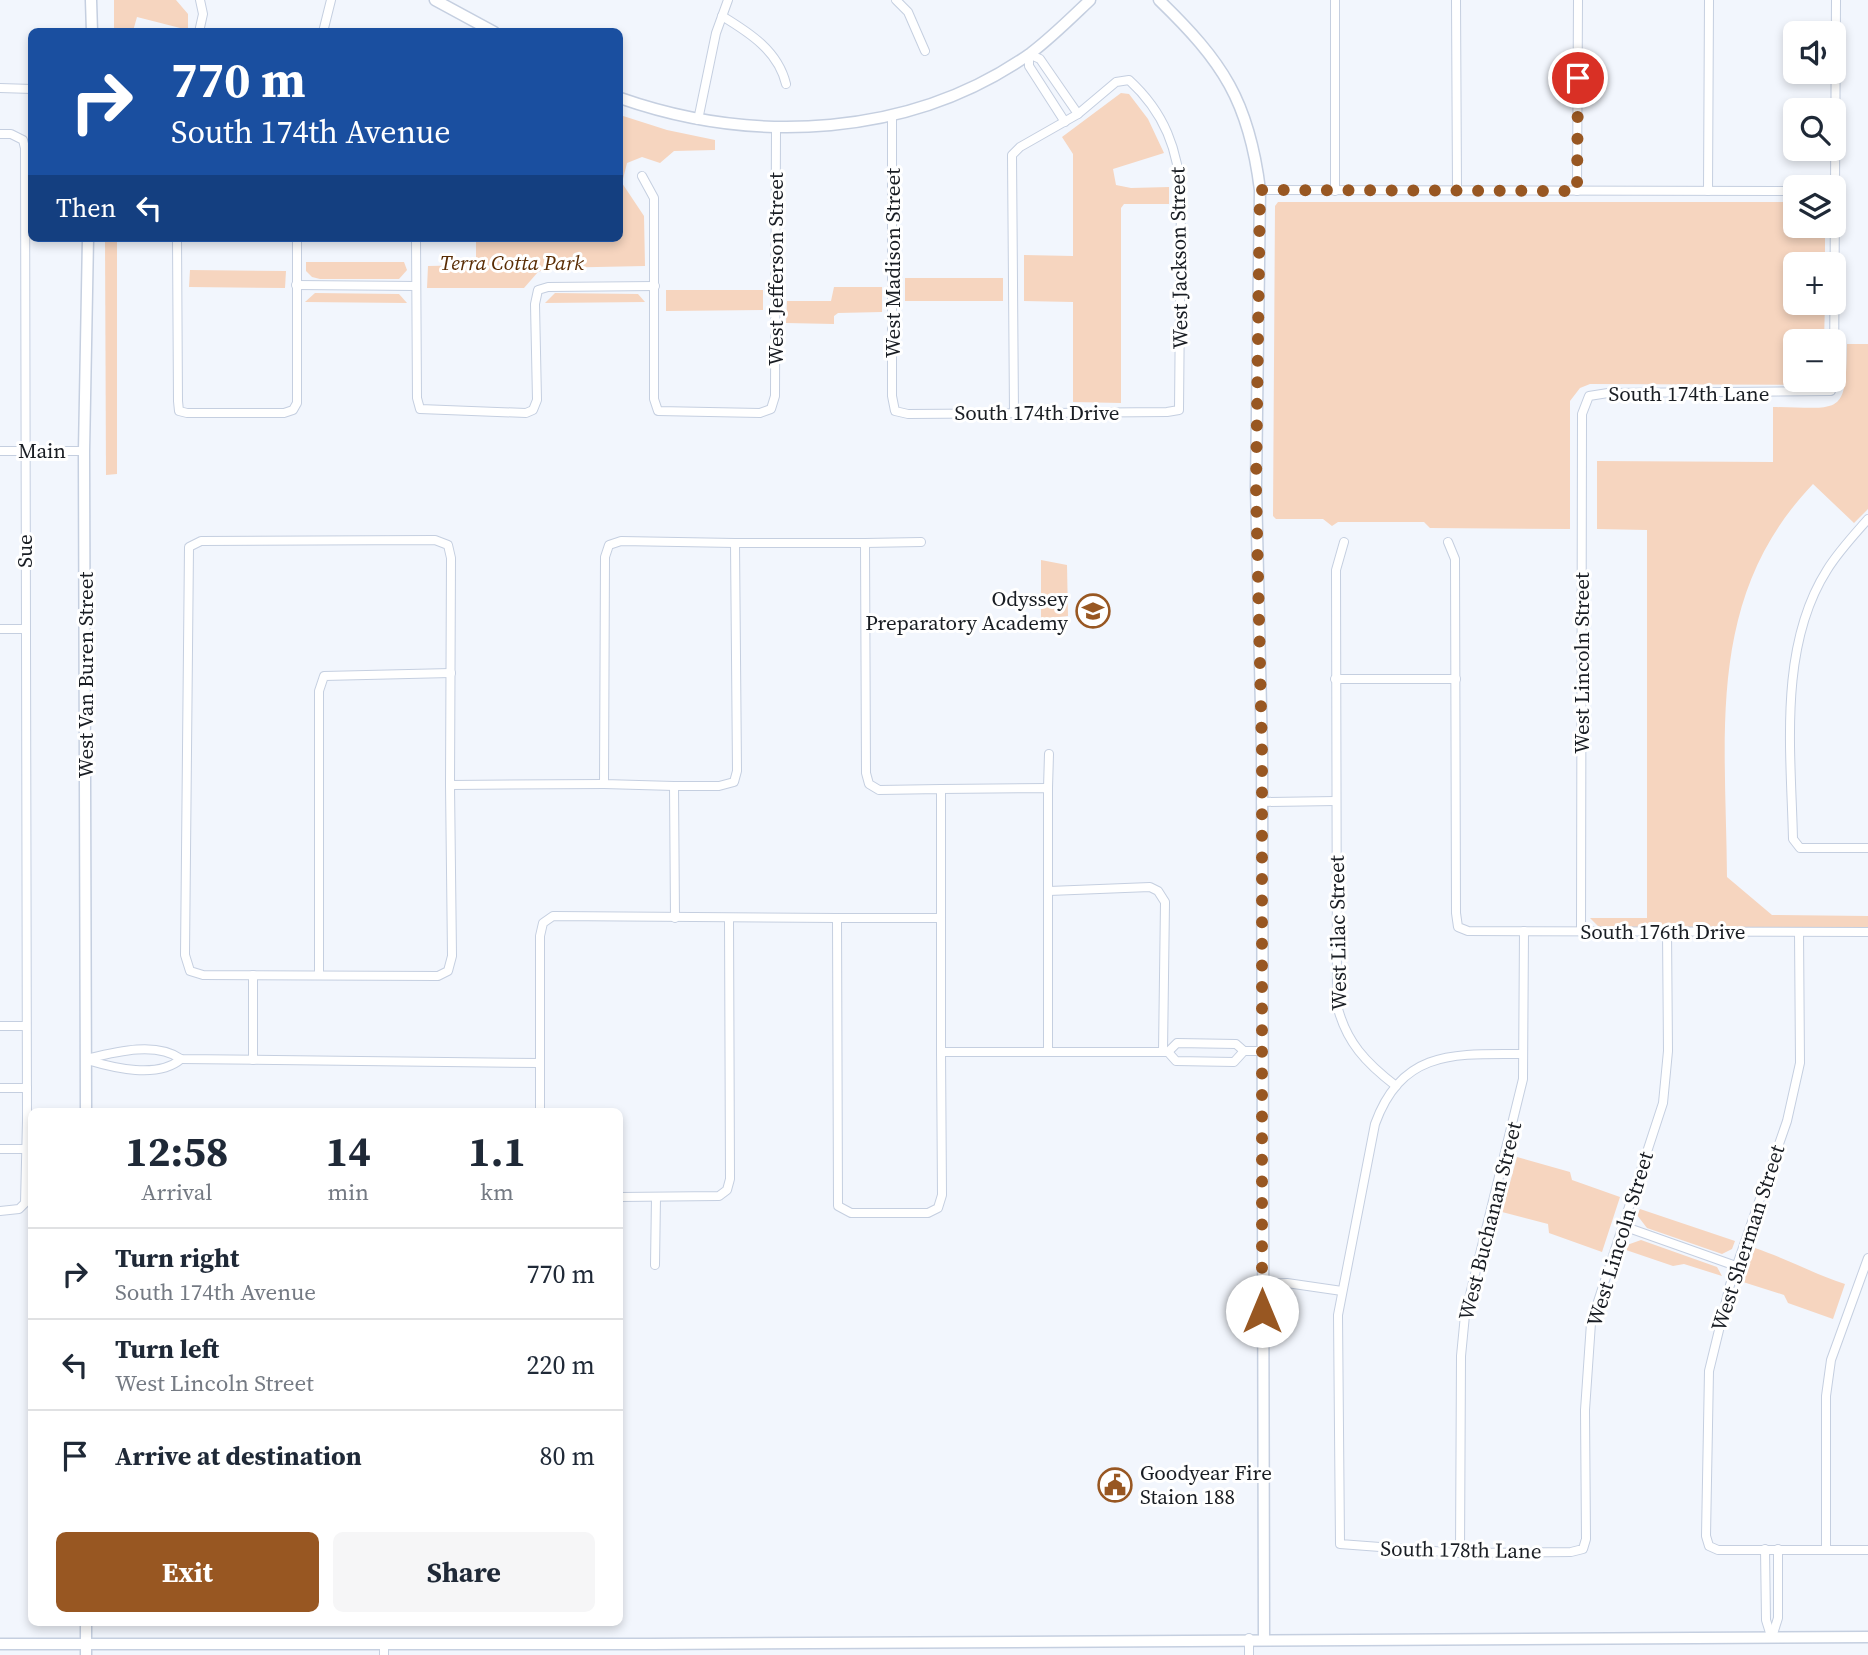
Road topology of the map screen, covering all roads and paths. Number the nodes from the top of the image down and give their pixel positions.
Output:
1 (91, 0) edge
2 (200, 0) edge
3 (331, 0) edge
4 (435, 0) edge
5 (728, 0) edge
6 (895, 0) edge
7 (1090, 0) edge
8 (1159, 0) edge
9 (1335, 0) edge
10 (1456, 0) edge
11 (1578, 0) edge
12 (1709, 0) edge
13 (1836, 0) edge
14 (722, 16) junction
15 (477, 27) edge
16 (92, 28) edge
17 (200, 28) edge
18 (324, 28) edge
19 (925, 51) dead end
20 (1029, 54) junction
21 (786, 83) dead end
22 (0, 88) edge
23 (28, 89) edge
24 (623, 99) edge
25 (1078, 114) junction
26 (892, 115) junction
27 (698, 120) junction
28 (1065, 122) junction
29 (776, 128) junction
30 (0, 134) edge
31 (1835, 175) edge
32 (642, 176) dead end
33 (1260, 190) junction
34 (1335, 191) junction
35 (1457, 191) junction
36 (1577, 191) junction
37 (1708, 191) junction
38 (1783, 191) edge
39 (1834, 238) edge
40 (88, 242) edge
41 (177, 242) edge
42 (297, 242) edge
43 (416, 242) edge
44 (296, 285) junction
45 (416, 286) junction
46 (655, 286) junction
47 (1589, 396) joint
48 (1179, 410) joint
49 (895, 411) joint
50 (1014, 413) junction
51 (0, 451) edge
52 (25, 451) junction
53 (84, 451) junction
54 (1868, 519) edge
55 (921, 542) dead end
56 (1344, 542) dead end
57 (1448, 542) dead end
58 (736, 543) junction
59 (865, 543) junction
60 (25, 628) junction
61 (0, 629) edge
62 (451, 673) junction
63 (1335, 679) junction
64 (1456, 679) junction
65 (1049, 754) dead end
66 (604, 784) junction
67 (450, 785) junction
68 (674, 786) junction
69 (1048, 788) junction
70 (942, 789) junction
71 (1261, 802) junction
72 (1336, 802) junction
73 (1868, 848) edge
74 (1049, 891) junction
75 (675, 918) junction
76 (836, 918) junction
77 (942, 918) junction
78 (729, 919) junction
79 (1524, 931) junction
80 (1667, 931) junction
81 (1581, 932) junction
82 (1799, 932) junction
83 (1868, 932) edge
84 (253, 975) junction
85 (319, 975) junction
86 (0, 1026) edge
87 (25, 1026) junction
88 (1244, 1051) junction
89 (1262, 1051) junction
90 (941, 1052) junction
91 (1048, 1052) junction
92 (1166, 1052) junction
93 (1523, 1054) junction
94 (86, 1059) junction
95 (181, 1059) junction
96 (253, 1060) junction
97 (540, 1063) junction
98 (1396, 1086) junction
99 (0, 1088) edge
100 (27, 1088) junction
101 (86, 1108) edge
102 (540, 1108) edge
103 (0, 1149) edge
104 (27, 1149) junction
105 (656, 1196) junction
106 (623, 1197) edge
107 (0, 1211) edge
108 (1623, 1226) junction
109 (1868, 1258) edge
110 (655, 1265) dead end
111 (1737, 1266) junction
112 (1262, 1284) junction
113 (1342, 1291) junction
114 (1583, 1549) joint
115 (1765, 1549) junction
116 (1778, 1549) junction
117 (1826, 1550) junction
118 (1868, 1550) edge
119 (1461, 1553) junction
120 (86, 1626) edge
121 (1772, 1637) junction
122 (1868, 1637) edge
123 (1249, 1638) junction
124 (1264, 1639) junction
125 (0, 1644) edge
126 (86, 1649) edge
127 (384, 1650) edge
128 (652, 1650) edge
129 (1249, 1655) edge

1 - 16 main road
2 - 17 street
3 - 18 street
4 - 15 main road
5 - 14 street
6 - 19 street
7 - 20 main road
8 - 33 main road
9 - 34 street
10 - 35 street
11 - 36 street
12 - 37 street
13 - 31 street
14 - 21 street
14 - 27 street
20 - 25 street
20 - 26 main road
20 - 28 street
22 - 23 street
24 - 27 main road
25 - 28 street
25 - 48 street, West Jackson Street
26 - 29 main road
26 - 49 street, West Madison Street
27 - 29 main road
28 - 50 street
29 - 46 street, West Jefferson Street
30 - 52 street, Sue
32 - 46 street
33 - 34 street
33 - 71 main road
34 - 35 street
35 - 36 street
36 - 37 street
37 - 38 street
39 - 47 street, South 174th Lane
40 - 53 main road, West Van Buren Street
41 - 44 street
42 - 44 street
43 - 45 street
44 - 45 street
45 - 46 street
47 - 81 street, West Lincoln Street
48 - 50 street, South 174th Drive
49 - 50 street, South 174th Drive
51 - 52 street, Main
52 - 53 street, Main
52 - 60 street, Sue
53 - 94 main road, West Van Buren Street
54 - 73 street
55 - 59 street
56 - 63 street, West Lilac Street
57 - 64 street
58 - 59 street
58 - 66 street
58 - 68 street
59 - 70 street
60 - 61 street
60 - 87 street, Sue
62 - 67 street
62 - 84 street
62 - 85 street
63 - 64 street
63 - 72 street, West Lilac Street
64 - 79 street, South 176th Drive
65 - 69 street
66 - 67 street
66 - 68 street
67 - 85 street
68 - 75 street
69 - 70 street
69 - 74 street
70 - 77 street
71 - 72 street
71 - 89 main road
72 - 98 street, West Lilac Street
74 - 91 street
74 - 92 street
75 - 78 street
75 - 97 street
76 - 77 street
76 - 78 street
76 - 90 street
77 - 90 street
78 - 105 street
79 - 81 street, South 176th Drive
79 - 93 street, West Buchanan Street
80 - 81 street, South 176th Drive
80 - 82 street, South 176th Drive
80 - 108 street, West Lincoln Street
82 - 83 street, South 176th Drive
82 - 111 street, West Sherman Street
84 - 85 street
84 - 96 street
86 - 87 street
87 - 100 street, Sue
88 - 89 street
88 - 92 street
88 - 92 street
89 - 112 main road
90 - 91 street
91 - 92 street
93 - 98 street
93 - 119 street, West Buchanan Street
94 - 95 street
94 - 95 street
94 - 101 main road, West Van Buren Street
95 - 96 street
96 - 97 street
97 - 102 street
98 - 113 street
99 - 100 street
100 - 104 street, Sue
103 - 104 street
104 - 107 street, Sue
105 - 106 street
105 - 110 street
108 - 111 street
108 - 114 street, West Lincoln Street
109 - 117 street
111 - 115 street, West Sherman Street
112 - 113 street
112 - 124 main road
113 - 119 street, South 178th Lane
114 - 119 street, South 178th Lane
115 - 116 street
115 - 121 street
116 - 117 street
116 - 121 street
117 - 118 street
120 - 126 main road
121 - 122 main road
121 - 124 main road
123 - 124 main road
123 - 128 main road
123 - 129 street
125 - 126 main road
126 - 127 main road
127 - 128 main road

